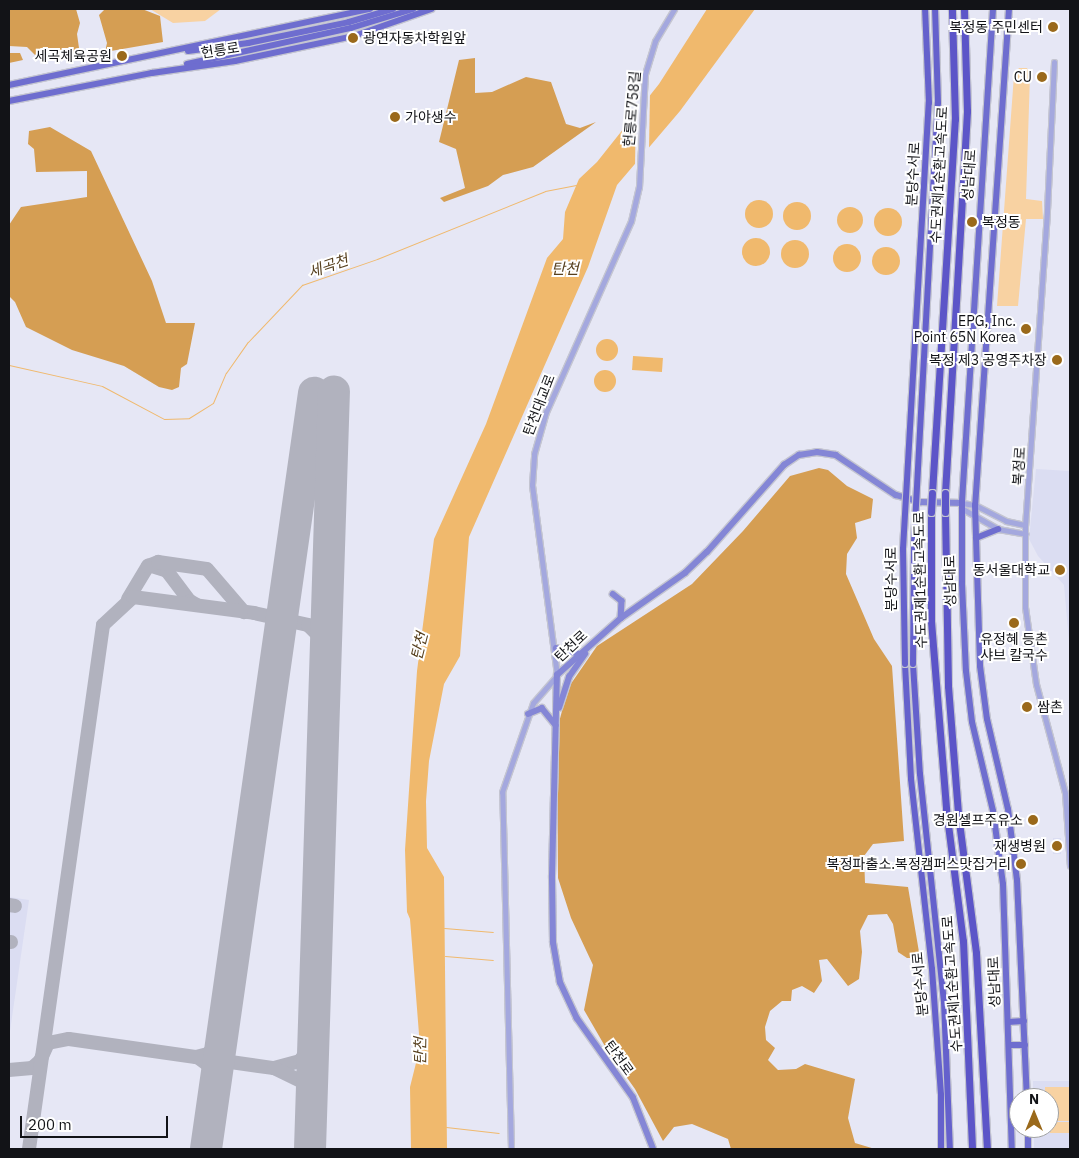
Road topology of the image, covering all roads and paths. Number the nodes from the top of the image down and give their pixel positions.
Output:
1 (370, 9) edge
2 (393, 9) edge
3 (413, 9) edge
4 (431, 9) edge
5 (674, 9) edge
6 (925, 9) edge
7 (934, 9) edge
8 (952, 9) edge
9 (964, 9) edge
10 (993, 9) edge
11 (1009, 9) edge
12 (142, 58) junction
13 (1054, 62) dead end
14 (152, 73) junction
15 (9, 85) edge
16 (9, 101) edge
17 (639, 187) joint
18 (960, 505) junction
19 (975, 505) junction
20 (976, 518) junction
21 (1026, 525) junction
22 (998, 529) junction
23 (1026, 534) junction
24 (976, 538) junction
25 (614, 594) dead end
26 (621, 618) junction
27 (593, 643) junction
28 (556, 648) junction
29 (580, 654) junction
30 (557, 675) junction
31 (557, 712) junction
32 (528, 714) junction
33 (556, 726) junction
34 (1070, 866) edge
35 (1024, 1021) junction
36 (1008, 1022) junction
37 (1010, 1045) junction
38 (1026, 1045) junction
39 (1027, 1088) edge
40 (511, 1149) edge
41 (653, 1149) edge
42 (941, 1149) edge
43 (950, 1149) edge
44 (972, 1149) edge
45 (987, 1149) edge
46 (1012, 1149) edge

1 - 12 main road, 헌릉로
2 - 12 main road
3 - 14 main road
4 - 14 main road, 헌릉로
5 - 17 street, 헌릉로758길
6 - 42 highway, 분당수서로, bridge
7 - 43 highway, 분당수서로, bridge
8 - 44 highway, 수도권제1순환고속도로, bridge
9 - 45 highway, 수도권제1순환고속도로, bridge
10 - 18 main road, 성남대로
11 - 19 main road, 성남대로
12 - 15 main road, 헌릉로
13 - 21 street, 복정로
14 - 16 main road, 헌릉로
17 - 28 street, 탄천대교로
18 - 19 street
18 - 20 street
18 - 26 main road, 탄천로
18 - 36 main road, 성남대로
19 - 20 main road, 성남대로
19 - 21 street
20 - 22 street
20 - 24 main road, 성남대로
21 - 23 street, 복정로
22 - 23 street
22 - 24 main road
23 - 34 street, 복정로
24 - 35 main road, 성남대로
25 - 26 main road
26 - 27 main road, 탄천로
27 - 29 main road, 탄천로
27 - 31 main road
28 - 29 main road
28 - 30 street, 탄천대교로
29 - 30 main road, 탄천로
30 - 31 main road, 탄천로
30 - 32 street
31 - 33 main road, 탄천로
32 - 33 main road
32 - 40 street
33 - 41 main road, 탄천로
35 - 36 main road
35 - 38 main road, 성남대로
36 - 37 main road, 성남대로
37 - 38 main road
37 - 46 main road, 성남대로
38 - 39 main road, 성남대로

